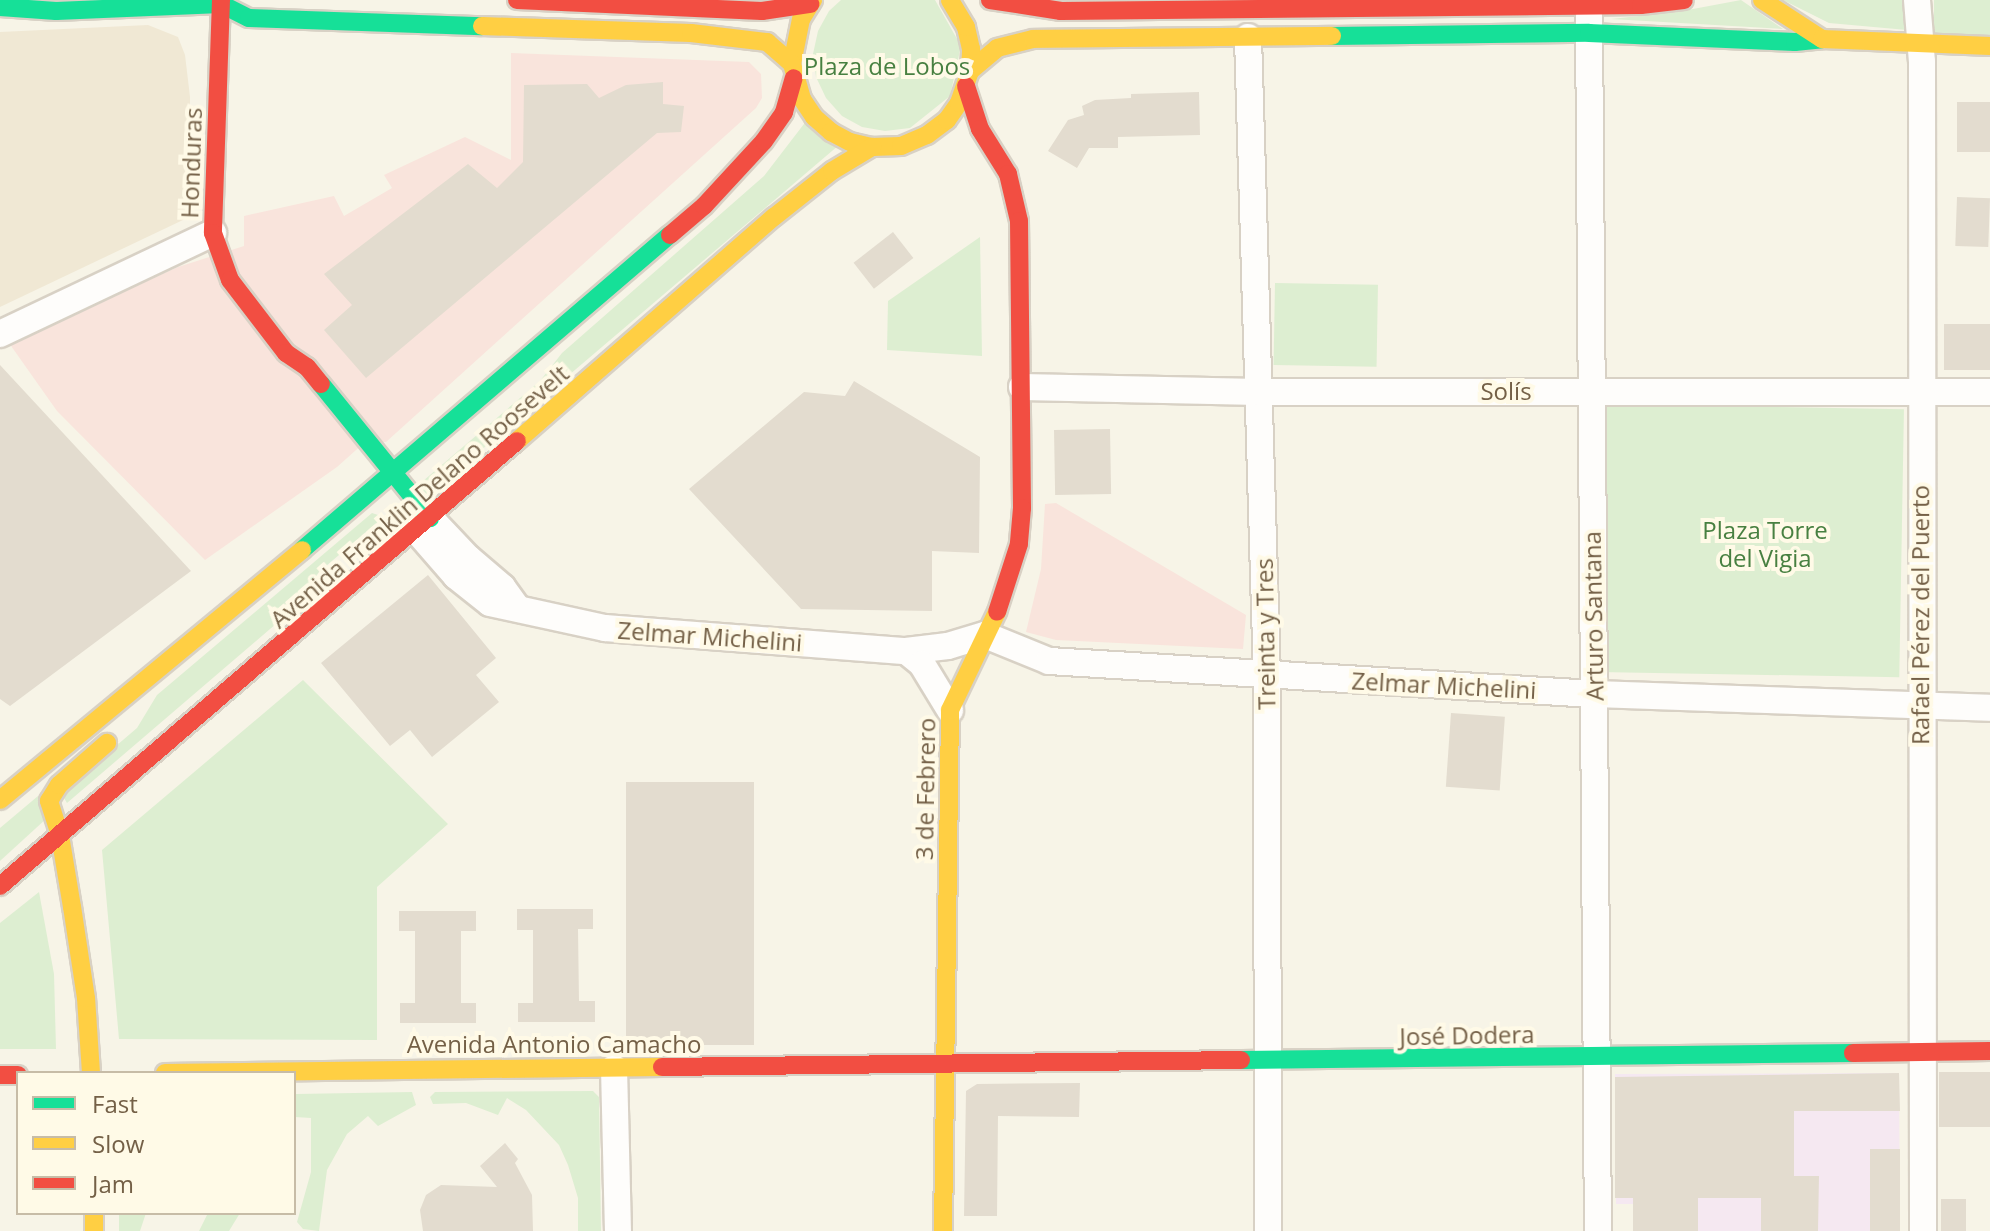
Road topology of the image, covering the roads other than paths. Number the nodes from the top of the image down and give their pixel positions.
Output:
1 (520, 0) edge
2 (950, 0) edge
3 (990, 0) edge
4 (1684, 0) edge
5 (1762, 0) edge
6 (1917, 0) edge
7 (223, 1) edge
8 (811, 2) edge
9 (1589, 3) edge
10 (1349, 4) edge
11 (0, 7) edge
12 (522, 27) junction
13 (1589, 33) junction
14 (1349, 36) junction
15 (1248, 37) junction
16 (1822, 39) junction
17 (1922, 45) junction
18 (1990, 46) edge
19 (793, 71) junction
20 (968, 78) junction
21 (872, 147) junction
22 (213, 233) junction
23 (0, 334) edge
24 (286, 353) junction
25 (1022, 387) junction
26 (1591, 391) junction
27 (1259, 392) junction
28 (1920, 392) junction
29 (1990, 392) edge
30 (394, 473) junction
31 (387, 496) junction
32 (423, 524) junction
33 (985, 635) junction
34 (906, 651) junction
35 (1267, 676) junction
36 (135, 689) junction
37 (1594, 694) junction
38 (1920, 705) junction
39 (1990, 708) edge
40 (950, 710) junction
41 (0, 800) edge
42 (60, 835) junction
43 (0, 886) edge
44 (1990, 1051) edge
45 (1920, 1052) junction
46 (1597, 1057) junction
47 (1268, 1062) junction
48 (944, 1064) junction
49 (614, 1068) junction
50 (91, 1071) edge
51 (296, 1072) edge
52 (618, 1231) edge
53 (943, 1231) edge
54 (1268, 1231) edge
55 (1598, 1231) edge
56 (1923, 1231) edge

1 - 8 street
1 - 12 street
2 - 20 street, 3 de Febrero
3 - 10 street
4 - 9 street
5 - 16 street
6 - 17 street, Rafael Pérez del Puerto
7 - 11 street
7 - 12 street
7 - 22 street, Honduras
8 - 19 street, Avenida Franklin Delano Roosevelt
9 - 10 street
9 - 13 street, Arturo Santana
10 - 14 street
12 - 19 street
13 - 14 street
13 - 16 street
13 - 26 street, Arturo Santana
14 - 15 street
15 - 20 street
15 - 27 street, Treinta y Tres
16 - 17 street
17 - 18 street
17 - 28 street, Rafael Pérez del Puerto
19 - 21 street
19 - 30 street, Avenida Franklin Delano Roosevelt
20 - 21 street
20 - 25 street, 3 de Febrero
21 - 32 street, Avenida Franklin Delano Roosevelt
22 - 23 street
22 - 24 street, Honduras
24 - 30 street, Honduras
24 - 31 street, Honduras
25 - 27 street, Solís
25 - 33 street, 3 de Febrero
26 - 27 street, Solís
26 - 28 street, Solís
26 - 37 street, Arturo Santana
27 - 35 street, Treinta y Tres
28 - 29 street, Solís
28 - 38 street, Rafael Pérez del Puerto
30 - 31 street, Avenida Franklin Delano Roosevelt
30 - 32 street, Honduras
31 - 32 street, Honduras
31 - 36 street, Avenida Franklin Delano Roosevelt
32 - 34 street, Zelmar Michelini
32 - 42 street, Avenida Franklin Delano Roosevelt
33 - 34 street, Zelmar Michelini
33 - 35 street, Zelmar Michelini
33 - 40 street, 3 de Febrero
34 - 40 street
35 - 37 street, Zelmar Michelini
35 - 47 street, Treinta y Tres
36 - 41 street, Avenida Franklin Delano Roosevelt
36 - 42 street
37 - 38 street, Zelmar Michelini
37 - 46 street, Arturo Santana
38 - 39 street, Zelmar Michelini
38 - 45 street, Rafael Pérez del Puerto
40 - 48 street, 3 de Febrero
42 - 43 street, Avenida Franklin Delano Roosevelt
42 - 50 street
44 - 45 street, José Dodera
45 - 46 street, José Dodera
45 - 56 street, Rafael Pérez del Puerto
46 - 47 street, José Dodera
46 - 55 street, Arturo Santana
47 - 48 street, José Dodera
47 - 54 street, Treinta y Tres
48 - 49 street, Avenida Antonio Camacho
48 - 53 street, 3 de Febrero
49 - 51 street, Avenida Antonio Camacho
49 - 52 street

